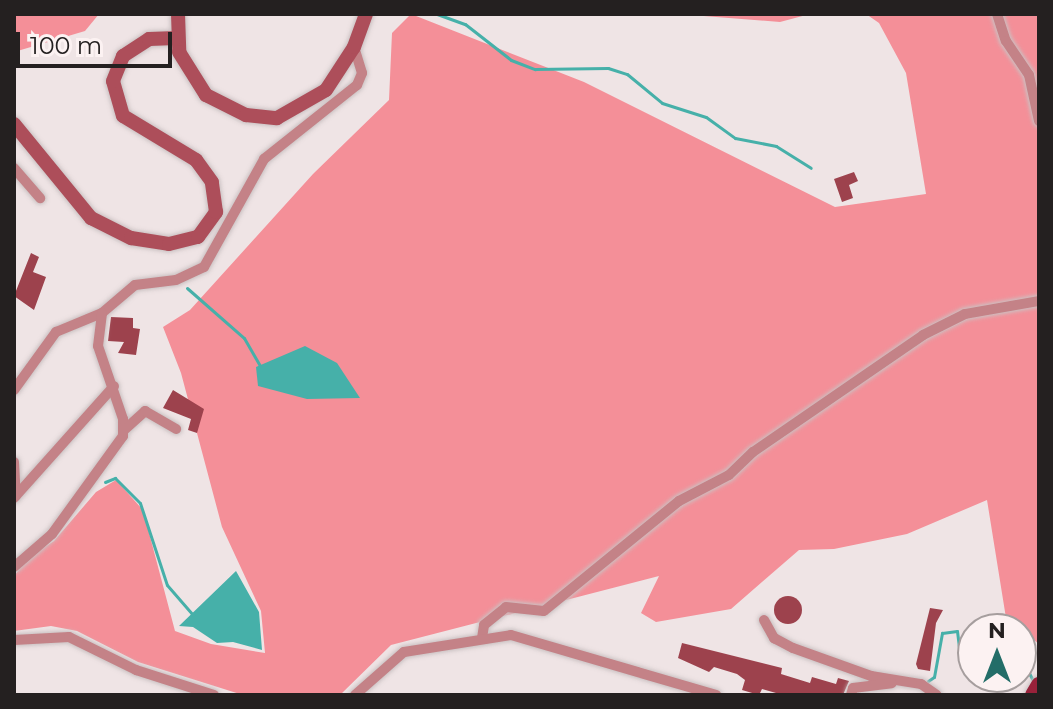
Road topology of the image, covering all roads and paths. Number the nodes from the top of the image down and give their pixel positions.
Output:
1 (178, 14) edge
2 (366, 14) edge
3 (997, 14) edge
4 (176, 38) junction
5 (354, 47) junction
6 (1039, 121) edge
7 (14, 124) edge
8 (14, 168) edge
9 (40, 198) dead end
10 (1039, 301) edge
11 (102, 313) junction
12 (16, 384) edge
13 (114, 386) junction
14 (176, 429) dead end
15 (123, 431) junction
16 (14, 462) edge
17 (15, 497) edge
18 (14, 567) edge
19 (764, 620) dead end
20 (482, 638) junction
21 (14, 640) edge
22 (902, 682) junction
23 (1039, 685) edge
24 (214, 695) edge
25 (355, 695) edge
26 (716, 695) edge
27 (851, 695) edge
28 (937, 695) edge
29 (1033, 695) edge

1 - 4 street
2 - 5 street
3 - 6 street
4 - 5 street
4 - 7 street
5 - 11 street
8 - 9 street
10 - 20 street
11 - 12 street
11 - 13 street
13 - 15 street
13 - 17 street
14 - 15 street
15 - 18 street
16 - 17 street
19 - 22 street
20 - 25 street
20 - 26 street
21 - 24 street
22 - 27 street
22 - 28 street
23 - 29 main road

